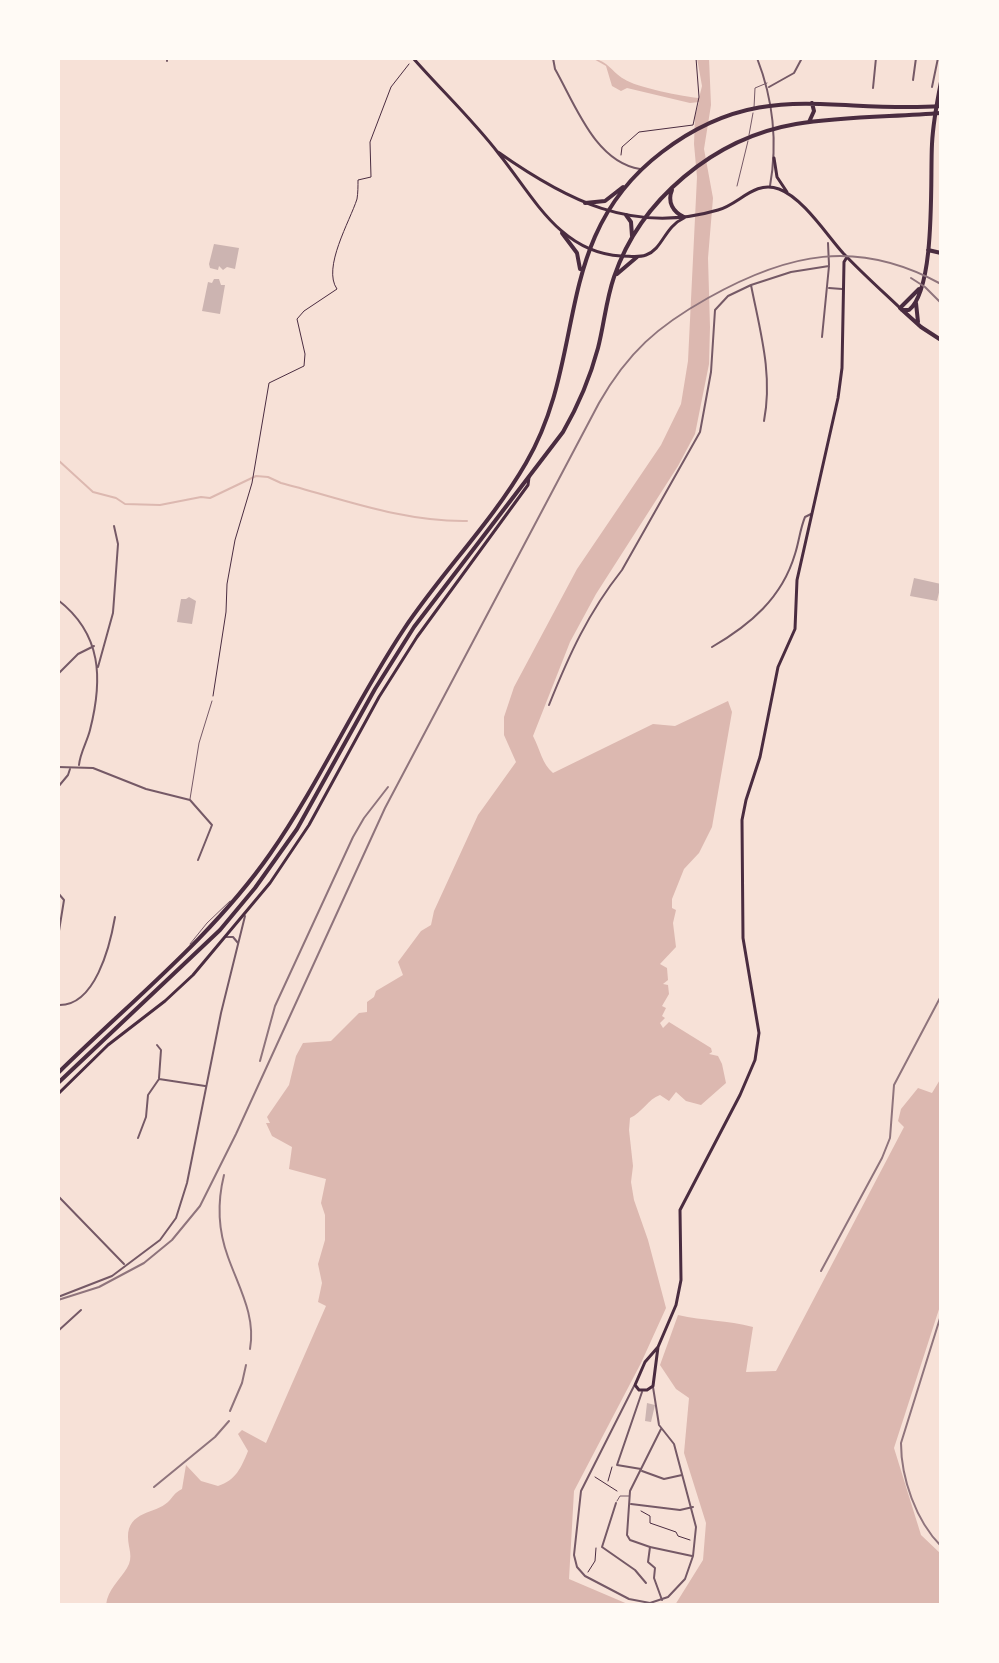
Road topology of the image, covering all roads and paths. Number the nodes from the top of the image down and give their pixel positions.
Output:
1 (413, 58) edge
2 (553, 58) edge
3 (696, 58) edge
4 (757, 58) edge
5 (802, 58) edge
6 (876, 58) edge
7 (916, 58) edge
8 (938, 58) edge
9 (913, 80) dead end
10 (941, 83) edge
11 (768, 86) junction
12 (932, 87) dead end
13 (873, 88) dead end
14 (809, 102) junction
15 (941, 106) edge
16 (941, 113) edge
17 (809, 122) junction
18 (498, 152) junction
19 (774, 158) junction
20 (620, 162) junction
21 (641, 169) junction
22 (628, 184) junction
23 (737, 186) dead end
24 (673, 187) junction
25 (770, 187) junction
26 (790, 195) junction
27 (585, 203) junction
28 (608, 212) junction
29 (626, 215) junction
30 (686, 216) junction
31 (645, 218) junction
32 (562, 233) junction
33 (632, 238) junction
34 (828, 246) dead end
35 (589, 249) junction
36 (928, 250) junction
37 (941, 253) edge
38 (622, 256) junction
39 (637, 257) junction
40 (847, 257) junction
41 (829, 266) junction
42 (580, 273) junction
43 (613, 280) junction
44 (751, 285) junction
45 (828, 287) junction
46 (920, 287) junction
47 (843, 289) junction
48 (916, 302) junction
49 (901, 309) junction
50 (921, 327) junction
51 (822, 337) dead end
52 (941, 340) edge
53 (764, 421) dead end
54 (529, 477) junction
55 (811, 514) junction
56 (114, 526) dead end
57 (58, 600) edge
58 (94, 646) junction
59 (712, 647) dead end
60 (97, 668) junction
61 (58, 674) edge
62 (212, 701) joint
63 (549, 705) dead end
64 (58, 767) edge
65 (70, 767) junction
66 (79, 767) junction
67 (58, 787) edge
68 (190, 800) junction
69 (58, 823) edge
70 (58, 829) edge
71 (198, 860) dead end
72 (58, 893) edge
73 (245, 916) junction
74 (115, 917) dead end
75 (58, 937) edge
76 (226, 937) junction
77 (239, 944) junction
78 (58, 1005) edge
79 (157, 1045) dead end
80 (58, 1073) edge
81 (159, 1079) junction
82 (58, 1083) edge
83 (206, 1086) junction
84 (58, 1094) edge
85 (138, 1138) dead end
86 (58, 1196) edge
87 (126, 1266) junction
88 (58, 1297) edge
89 (81, 1310) dead end
90 (58, 1331) edge
91 (658, 1347) junction
92 (635, 1385) junction
93 (653, 1386) junction
94 (642, 1390) junction
95 (661, 1429) junction
96 (617, 1465) junction
97 (641, 1470) junction
98 (589, 1473) junction
99 (683, 1475) junction
100 (607, 1484) junction
101 (624, 1495) junction
102 (629, 1496) junction
103 (616, 1503) joint
104 (630, 1503) junction
105 (641, 1505) junction
106 (693, 1507) junction
107 (695, 1542) junction
108 (602, 1547) junction
109 (650, 1547) junction
110 (693, 1556) junction
111 (585, 1576) junction
112 (646, 1583) dead end
113 (662, 1600) junction

1 - 18 main road
1 - 62 path
2 - 20 street
3 - 20 path
4 - 11 street
5 - 11 street
6 - 13 street
7 - 9 street
8 - 12 street
10 - 36 main road
11 - 19 street
11 - 23 lane
14 - 15 main road
14 - 17 main road
14 - 21 main road
16 - 17 main road
17 - 24 main road
18 - 27 main road
18 - 32 main road
19 - 25 street
19 - 26 main road
20 - 21 street
21 - 22 main road
22 - 27 main road
22 - 28 main road
24 - 30 main road
24 - 31 main road
25 - 26 main road
25 - 30 main road
26 - 40 main road
27 - 28 main road
28 - 29 main road
28 - 35 main road
29 - 31 main road
29 - 33 main road
30 - 31 main road
30 - 39 main road
31 - 33 main road
32 - 35 main road
32 - 42 main road
33 - 38 main road
34 - 41 street
35 - 38 main road
35 - 42 main road
36 - 37 main road
36 - 46 main road
38 - 39 main road
38 - 43 main road
39 - 43 main road
40 - 47 main road
40 - 49 main road
41 - 44 street
41 - 45 street
42 - 80 main road
43 - 54 main road
44 - 53 street
44 - 63 street
45 - 47 street
45 - 51 street
46 - 48 main road
46 - 49 main road
47 - 55 main road
48 - 49 main road
48 - 50 main road
49 - 50 main road
50 - 52 main road
54 - 73 main road
54 - 82 main road
55 - 59 street
55 - 91 main road
56 - 60 street
57 - 58 street
58 - 60 street
58 - 61 street
60 - 66 street
62 - 68 lane
64 - 65 street
65 - 66 street
65 - 67 street
66 - 68 street
68 - 71 street
69 - 70 street
72 - 75 street
73 - 76 main road
73 - 77 street
74 - 78 street
76 - 77 street
76 - 84 main road
77 - 83 street
79 - 81 street
81 - 83 street
81 - 85 street
83 - 87 street
86 - 87 street
87 - 88 street
89 - 90 street
91 - 92 main road
91 - 93 main road
92 - 94 main road
92 - 98 street
93 - 94 main road
93 - 95 street
94 - 96 street
95 - 97 street
95 - 99 street
96 - 97 street
96 - 100 path
97 - 99 street
97 - 102 street
98 - 100 path
98 - 111 street
99 - 106 street
100 - 101 path
101 - 102 lane
101 - 103 lane
102 - 104 street
103 - 108 street
104 - 105 street
104 - 109 street
105 - 106 street
105 - 107 path
106 - 107 street
107 - 110 street
108 - 111 path
108 - 112 street
109 - 110 street
109 - 113 street
110 - 113 street
111 - 113 street

